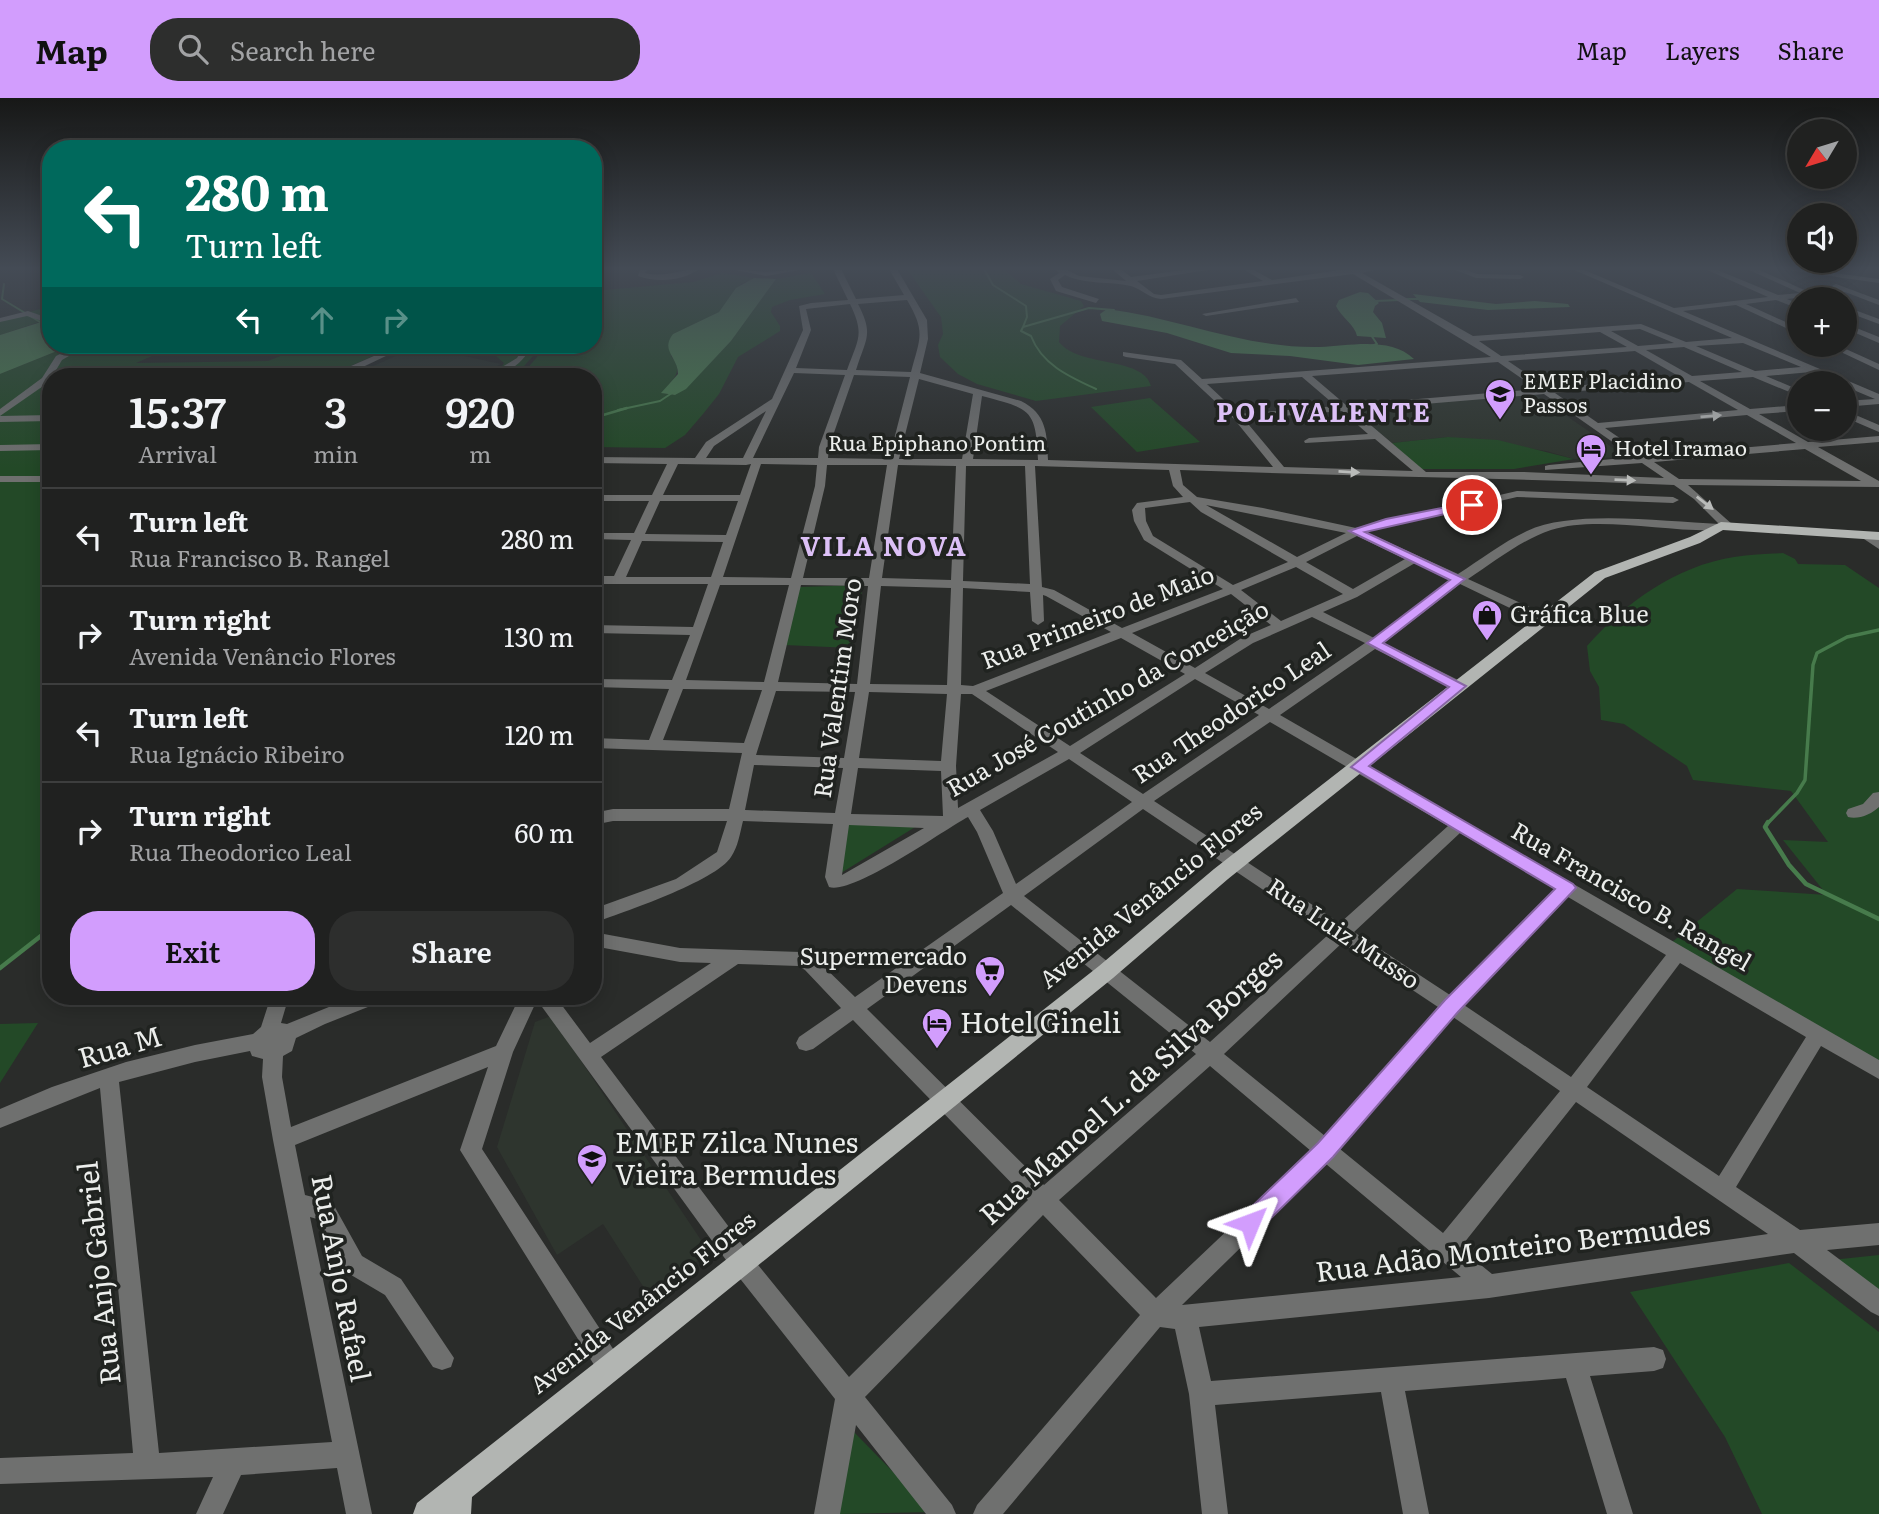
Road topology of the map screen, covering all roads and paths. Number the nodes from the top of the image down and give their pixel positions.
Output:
1 (805, 335) edge
2 (863, 335) edge
3 (923, 335) edge
4 (1464, 335) edge
5 (1518, 335) edge
6 (1614, 335) edge
7 (1664, 335) edge
8 (1732, 335) edge
9 (1471, 339) junction
10 (1744, 340) junction
11 (1690, 345) junction
12 (1640, 350) junction
13 (67, 354) edge
14 (386, 354) edge
15 (524, 354) edge
16 (1126, 355) dead end
17 (1856, 357) edge
18 (1501, 360) junction
19 (919, 361) junction
20 (1879, 361) edge
21 (1867, 362) junction
22 (1879, 367) edge
23 (54, 368) edge
24 (355, 368) edge
25 (506, 368) edge
26 (1813, 369) junction
27 (791, 370) junction
28 (852, 372) junction
29 (1304, 374) junction
30 (1756, 374) junction
31 (916, 375) junction
32 (1692, 380) junction
33 (939, 381) junction
34 (1202, 382) junction
35 (42, 384) edge
36 (1787, 388) edge
37 (1546, 391) junction
38 (42, 392) edge
39 (27, 393) junction
40 (978, 393) junction
41 (1879, 399) edge
42 (775, 401) junction
43 (1857, 402) edge
44 (1345, 408) junction
45 (1787, 409) edge
46 (0, 413) edge
47 (1749, 413) junction
48 (748, 417) junction
49 (1237, 417) junction
50 (42, 418) edge
51 (0, 419) edge
52 (1857, 419) edge
53 (766, 420) junction
54 (1594, 426) junction
55 (1879, 429) edge
56 (1376, 436) junction
57 (1879, 439) edge
58 (1309, 441) dead end
59 (1805, 445) junction
60 (42, 447) edge
61 (0, 448) edge
62 (602, 460) edge
63 (674, 460) junction
64 (1644, 460) junction
65 (698, 461) junction
66 (751, 462) junction
67 (821, 463) junction
68 (893, 463) junction
69 (964, 463) junction
70 (1036, 463) junction
71 (1174, 467) junction
72 (1281, 470) junction
73 (1524, 474) junction
74 (1423, 475) junction
75 (1508, 475) junction
76 (0, 479) edge
77 (42, 479) edge
78 (1679, 484) junction
79 (1877, 485) edge
80 (1512, 495) junction
81 (658, 497) junction
82 (602, 498) edge
83 (745, 498) junction
84 (1190, 499) junction
85 (1673, 500) dead end
86 (1724, 529) junction
87 (1355, 531) junction
88 (1872, 536) edge
89 (602, 537) edge
90 (639, 538) junction
91 (729, 539) junction
92 (1879, 545) edge
93 (1414, 559) junction
94 (1295, 563) junction
95 (1459, 579) junction
96 (602, 580) edge
97 (618, 580) junction
98 (713, 582) junction
99 (796, 582) junction
100 (874, 582) junction
101 (957, 584) junction
102 (1037, 588) junction
103 (1232, 589) junction
104 (1353, 594) junction
105 (1311, 611) junction
106 (1544, 619) junction
107 (1038, 621) dead end
108 (1279, 625) junction
109 (602, 629) edge
110 (698, 631) junction
111 (1121, 632) junction
112 (1374, 643) junction
113 (1193, 673) junction
114 (602, 683) edge
115 (676, 685) junction
116 (1459, 686) junction
117 (770, 687) junction
118 (863, 688) junction
119 (954, 689) junction
120 (975, 690) junction
121 (1270, 716) junction
122 (602, 743) edge
123 (654, 745) junction
124 (1069, 753) junction
125 (749, 754) junction
126 (849, 764) junction
127 (948, 766) junction
128 (1359, 767) junction
129 (1879, 797) edge
130 (1144, 801) junction
131 (970, 808) junction
132 (1854, 813) dead end
133 (736, 815) junction
134 (602, 817) edge
135 (844, 819) junction
136 (948, 821) junction
137 (1458, 826) junction
138 (1237, 862) junction
139 (833, 877) joint
140 (1567, 888) junction
141 (1013, 897) junction
142 (602, 913) edge
143 (1341, 932) junction
144 (602, 941) edge
145 (1678, 953) junction
146 (733, 958) junction
147 (1106, 972) junction
148 (278, 1005) edge
149 (352, 1005) edge
150 (525, 1005) edge
151 (551, 1005) edge
152 (1451, 1006) junction
153 (854, 1008) junction
154 (1818, 1034) junction
155 (272, 1040) junction
156 (806, 1043) dead end
157 (503, 1052) junction
158 (1210, 1054) junction
159 (589, 1055) junction
160 (1879, 1070) edge
161 (109, 1076) junction
162 (1573, 1091) junction
163 (945, 1101) junction
164 (0, 1119) edge
165 (282, 1140) junction
166 (1326, 1150) junction
167 (1722, 1191) junction
168 (1044, 1199) junction
169 (295, 1203) junction
170 (1879, 1234) edge
171 (1797, 1241) junction
172 (1444, 1250) junction
173 (742, 1262) junction
174 (1489, 1286) junction
175 (1879, 1304) edge
176 (1156, 1314) junction
177 (1185, 1318) junction
178 (442, 1358) dead end
179 (1654, 1359) dead end
180 (1574, 1364) junction
181 (610, 1367) junction
182 (1391, 1381) junction
183 (1201, 1394) junction
184 (848, 1396) junction
185 (346, 1454) junction
186 (233, 1463) junction
187 (147, 1464) junction
188 (0, 1471) edge
189 (457, 1503) edge
190 (209, 1514) edge
191 (359, 1514) edge
192 (428, 1514) edge
193 (827, 1514) edge
194 (943, 1514) edge
195 (986, 1514) edge
196 (1215, 1514) edge
197 (1416, 1514) edge
198 (1620, 1514) edge

1 - 27 street
2 - 28 street
3 - 19 street, Rua Valentim Moro
4 - 9 street
5 - 9 street
6 - 12 street
7 - 11 street
8 - 10 street
9 - 18 street
10 - 11 street
10 - 26 street
11 - 12 street
11 - 30 street
12 - 18 street
12 - 32 street
13 - 23 street
14 - 24 street
15 - 25 street
16 - 34 street
17 - 21 street
18 - 29 street
18 - 37 street
19 - 31 street, Rua Valentim Moro
19 - 33 street
20 - 21 street
21 - 22 street
26 - 30 street
26 - 41 street
27 - 28 street
27 - 42 street
28 - 31 street
28 - 67 street
29 - 34 street
29 - 44 street
30 - 32 street
30 - 36 street
31 - 33 street
31 - 68 street, Rua Valentim Moro
32 - 37 street
32 - 47 street
33 - 40 street
34 - 49 street
35 - 39 street
37 - 44 street
37 - 54 street
38 - 39 street
39 - 46 street
40 - 69 street
40 - 70 street
41 - 43 street
42 - 48 street
42 - 53 street
44 - 49 street
44 - 56 street
45 - 47 street
54 -> 47 street
47 - 59 street
48 - 53 street
48 - 65 street
49 - 72 street
50 - 51 street
52 - 55 street
53 - 66 street
54 - 64 street
56 - 58 street
56 - 74 street
57 - 59 street
59 - 64 street
59 - 79 street
60 - 61 street
62 - 63 street, Rua Epiphano Pontim
63 - 65 street, Rua Epiphano Pontim
63 - 81 street
64 - 73 street
64 - 78 street
65 - 66 street, Rua Epiphano Pontim
66 - 67 street, Rua Epiphano Pontim
66 - 83 street
67 - 68 street, Rua Epiphano Pontim
67 - 99 street
68 - 69 street, Rua Epiphano Pontim
68 - 100 street, Rua Valentim Moro
69 - 70 street, Rua Epiphano Pontim
69 - 101 street
70 - 71 street, Rua Epiphano Pontim
70 - 102 street
71 - 72 street, Rua Epiphano Pontim
71 - 84 street
72 -> 74 street, Rua Epiphano Pontim
73 - 75 street, Rua Epiphano Pontim
73 -> 78 street
74 - 75 street, Rua Epiphano Pontim
75 - 80 street
76 - 77 street
78 - 79 street
78 -> 86 street
80 - 85 street
80 - 87 street
81 - 82 street
81 - 83 street
81 - 90 street
83 - 91 street
84 - 87 street
84 - 94 street
84 - 103 street
86 - 88 main road, Avenida Venâncio Flores
86 - 95 street, Rua Theodorico Leal
86 - 106 main road, Avenida Venâncio Flores
87 - 93 street
87 - 94 street, Rua Primeiro de Maio
88 - 92 street
89 - 90 street
90 - 91 street
90 - 97 street
91 - 98 street
93 - 95 street
93 - 104 street, Rua José Coutinho da Conceição
94 - 103 street, Rua Primeiro de Maio
94 - 104 street
95 - 106 street
95 - 112 street, Rua Theodorico Leal
96 - 97 street
97 - 98 street
98 - 99 street
98 - 110 street
99 - 100 street
99 - 117 street
100 - 101 street
100 - 118 street, Rua Valentim Moro
101 - 102 street
101 - 119 street
102 - 107 street
102 - 111 street, Rua Francisco B. Rangel
103 - 108 street
103 - 111 street, Rua Primeiro de Maio
104 - 105 street, Rua José Coutinho da Conceição
105 - 108 street, Rua José Coutinho da Conceição
105 - 112 street
106 - 116 main road, Avenida Venâncio Flores
108 - 113 street, Rua José Coutinho da Conceição
109 - 110 street
110 - 115 street
111 - 113 street, Rua Francisco B. Rangel
111 - 120 street, Rua Primeiro de Maio
112 - 116 street
112 - 121 street, Rua Theodorico Leal
113 - 121 street, Rua Francisco B. Rangel
113 - 124 street, Rua José Coutinho da Conceição
114 - 115 street, Rua Primeiro de Maio
115 - 117 street, Rua Primeiro de Maio
115 - 123 street
116 - 128 main road, Avenida Venâncio Flores
117 - 118 street, Rua Primeiro de Maio
117 - 125 street
118 - 119 street, Rua Primeiro de Maio
118 - 126 street, Rua Valentim Moro
119 - 120 street, Rua Primeiro de Maio
119 - 127 street
120 - 124 street, Rua Luiz Musso
121 - 128 street, Rua Francisco B. Rangel
121 - 130 street, Rua Theodorico Leal
122 - 123 street
123 - 125 street
124 - 130 street, Rua Luiz Musso
124 - 131 street, Rua José Coutinho da Conceição
125 - 126 street
125 - 133 street
126 - 127 street
126 - 135 street, Rua Valentim Moro
127 - 136 street
128 - 137 street, Rua Francisco B. Rangel
128 - 138 main road, Avenida Venâncio Flores
129 - 132 street
130 - 138 street, Rua Luiz Musso
130 - 141 street, Rua Theodorico Leal
131 - 136 street, Rua José Coutinho da Conceição
131 - 141 street
133 - 134 street
133 - 135 street
133 - 142 street
135 - 136 street
135 - 139 street, Rua Valentim Moro
136 - 139 street, Rua José Coutinho da Conceição
137 - 140 street, Rua Francisco B. Rangel
137 - 143 street, Rua Manoel L. da Silva Borges
138 - 143 street, Rua Luiz Musso
138 - 147 main road, Avenida Venâncio Flores
140 - 145 street, Rua Francisco B. Rangel
140 - 152 street
141 - 147 street
141 - 153 street, Rua Theodorico Leal
143 - 152 street, Rua Luiz Musso
143 - 158 street, Rua Manoel L. da Silva Borges
144 - 146 street
145 - 154 street, Rua Francisco B. Rangel
145 - 162 street
146 - 153 street
146 - 159 street
147 - 158 street
147 - 163 main road, Avenida Venâncio Flores
148 - 155 street, Rua Anjo Rafael
149 - 155 street, Rua M
150 - 157 street
151 - 159 street
152 - 162 street, Rua Luiz Musso
152 - 166 street
153 - 156 street, Rua Theodorico Leal
153 - 163 street
154 - 160 street, Rua Francisco B. Rangel
154 - 167 street
155 - 161 street, Rua M
155 - 165 street, Rua Anjo Rafael
157 - 165 street
157 - 181 street
158 - 166 street
158 - 168 street, Rua Manoel L. da Silva Borges
159 - 173 street
161 - 164 street, Rua M
161 - 187 street, Rua Anjo Gabriel
162 - 167 street, Rua Luiz Musso
162 - 172 street
163 - 168 street
163 - 173 main road, Avenida Venâncio Flores
165 - 169 street, Rua Anjo Rafael
166 - 172 street
166 - 176 street
167 - 171 street, Rua Luiz Musso
168 - 176 street
168 - 184 street, Rua Manoel L. da Silva Borges
169 - 178 street
169 - 185 street, Rua Anjo Rafael
170 - 171 street, Rua Adão Monteiro Bermudes
171 - 174 street, Rua Adão Monteiro Bermudes
171 - 175 street, Rua Luiz Musso
172 - 174 street
173 - 181 main road, Avenida Venâncio Flores
173 - 184 street
174 - 177 street, Rua Adão Monteiro Bermudes
176 - 177 street, Rua Adão Monteiro Bermudes
176 - 195 street
177 - 183 street
179 - 180 street
180 - 182 street
180 - 198 street
181 - 189 main road, Avenida Venâncio Flores
182 - 183 street
182 - 197 street
183 - 196 street
184 - 193 street
184 - 194 street
185 - 186 street
185 - 191 street, Rua Anjo Rafael
186 - 187 street
186 - 190 street
187 - 188 street
189 - 192 main road, Avenida Venâncio Flores

